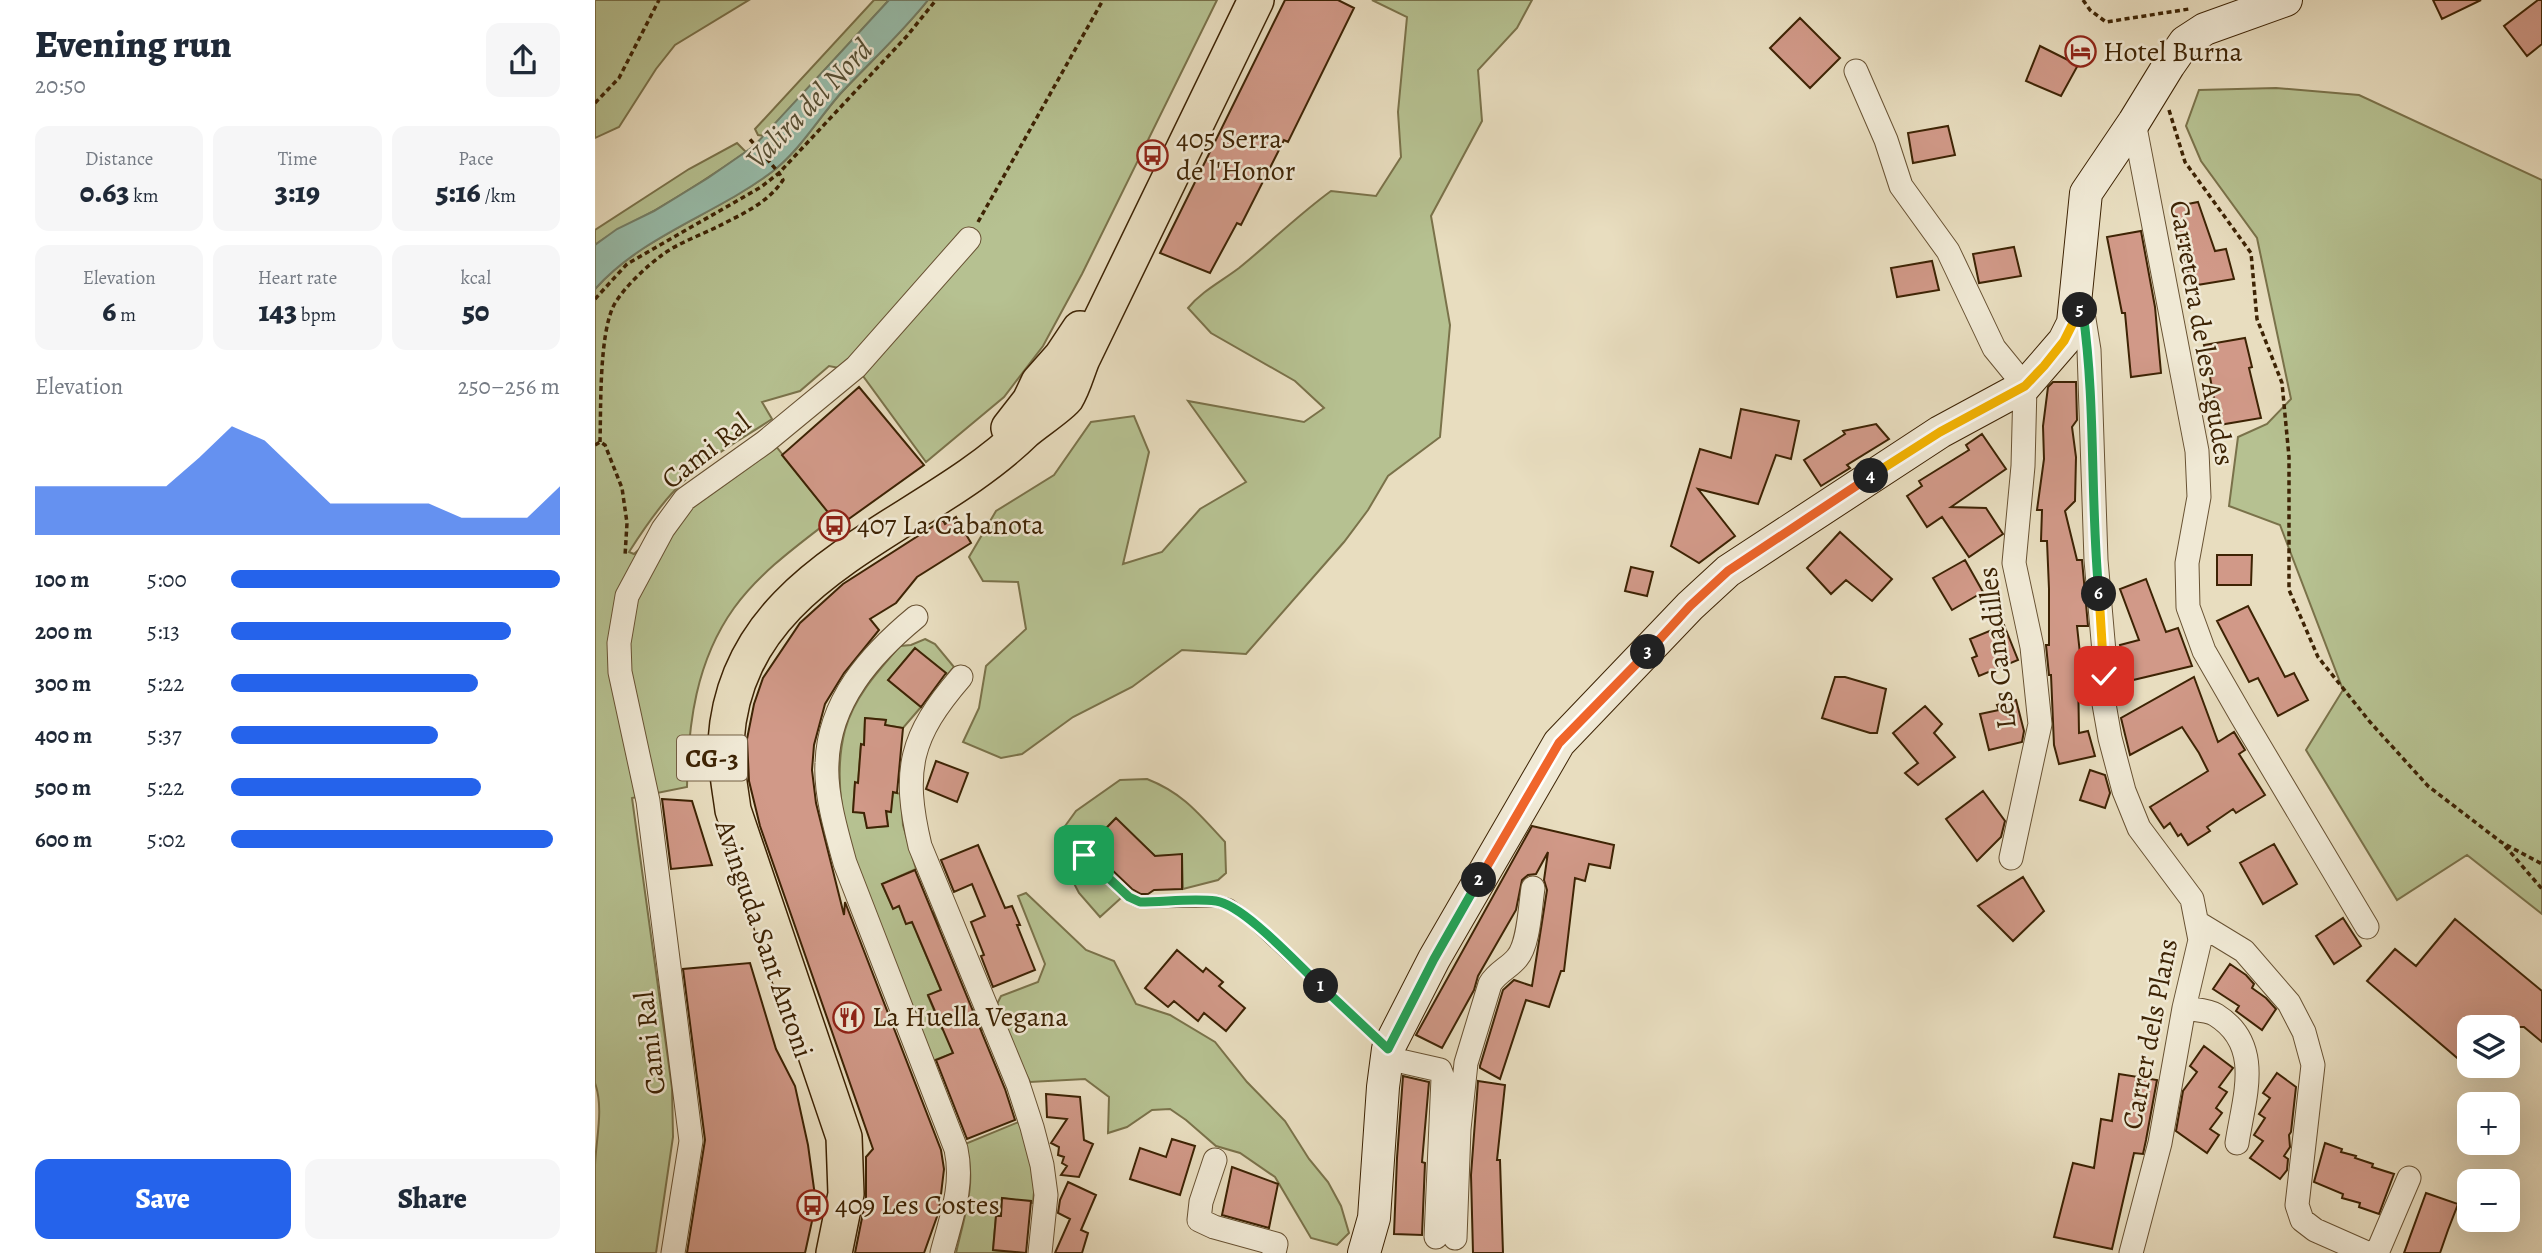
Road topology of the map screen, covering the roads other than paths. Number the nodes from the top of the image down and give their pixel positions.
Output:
1 (1241, 0) edge
2 (1256, 0) edge
3 (2286, 0) edge
4 (1856, 71) dead end
5 (2134, 122) junction
6 (969, 239) road end
7 (2073, 304) junction
8 (2025, 386) junction
9 (1053, 389) junction
10 (916, 617) dead end
11 (961, 677) dead end
12 (1084, 855) dead end
13 (2011, 858) dead end
14 (1533, 888) dead end
15 (2199, 923) junction
16 (2367, 928) dead end
17 (2184, 1008) junction
18 (1389, 1049) junction
19 (1466, 1063) junction
20 (2237, 1143) dead end
21 (1215, 1160) dead end
22 (2409, 1178) dead end
23 (673, 1253) edge
24 (821, 1253) edge
25 (834, 1253) edge
26 (942, 1253) edge
27 (1039, 1253) edge
28 (1274, 1253) edge
29 (1364, 1253) edge
30 (2131, 1253) edge
31 (2367, 1253) edge
32 (2377, 1253) edge

1 - 9 main road, CG-3
2 - 9 main road, CG-3
3 - 5 main road
4 - 8 street
5 - 7 main road
5 - 16 street, Carretera de les Agudes
6 - 23 street, Cami Ral
7 - 8 main road
7 - 15 street, Carrer dels Plans
8 - 13 street, Les Canadilles
8 - 18 main road
9 - 24 main road, Avinguda Sant Antoni / CG-3
9 - 25 main road, Avinguda Sant Antoni / CG-3
10 - 26 street
11 - 27 street
12 - 18 lane
14 - 19 street
15 - 17 street, Carrer dels Plans
15 - 31 street
17 - 20 street
17 - 30 street, Carrer dels Plans
18 - 19 street
18 - 19 street
18 - 29 main road
21 - 28 street
22 - 32 street

